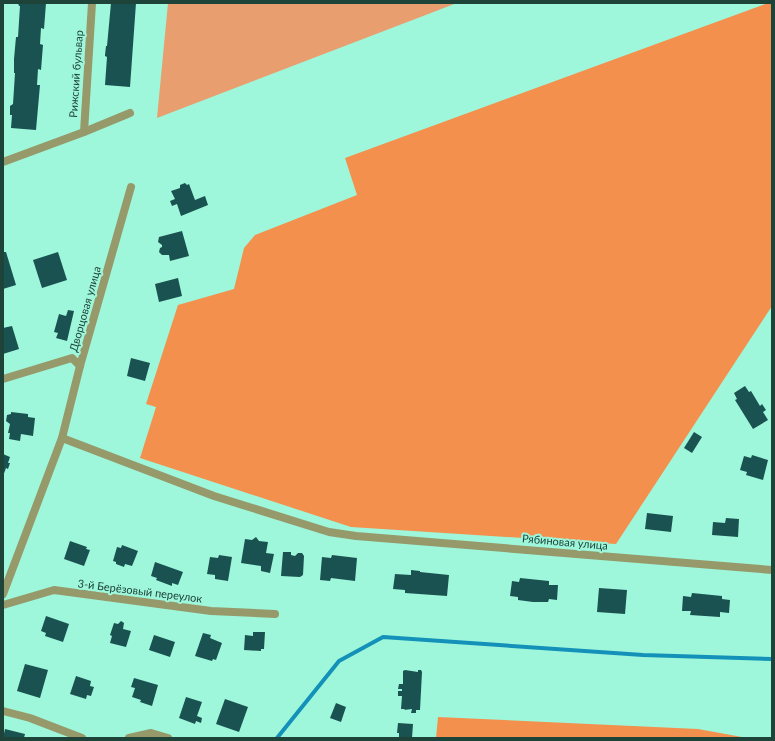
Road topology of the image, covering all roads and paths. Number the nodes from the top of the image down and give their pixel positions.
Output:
1 (92, 3) edge
2 (130, 113) dead end
3 (84, 132) junction
4 (3, 162) edge
5 (131, 187) dead end
6 (80, 366) junction
7 (3, 379) edge
8 (62, 438) junction
9 (772, 570) edge
10 (3, 594) edge
11 (3, 604) edge
12 (275, 614) dead end
13 (3, 711) edge
14 (82, 738) edge
15 (129, 738) edge
16 (168, 738) edge

1 - 3 street, Рижский бульвар
2 - 3 street
3 - 4 street, Рижский бульвар
5 - 6 street, Дворцовая улица
6 - 7 street
6 - 8 street, Дворцовая улица
8 - 9 street, Рябиновая улица
8 - 10 street, Дворцовая улица
11 - 12 street, 3-й Берёзовый переулок
13 - 14 street
15 - 16 street

